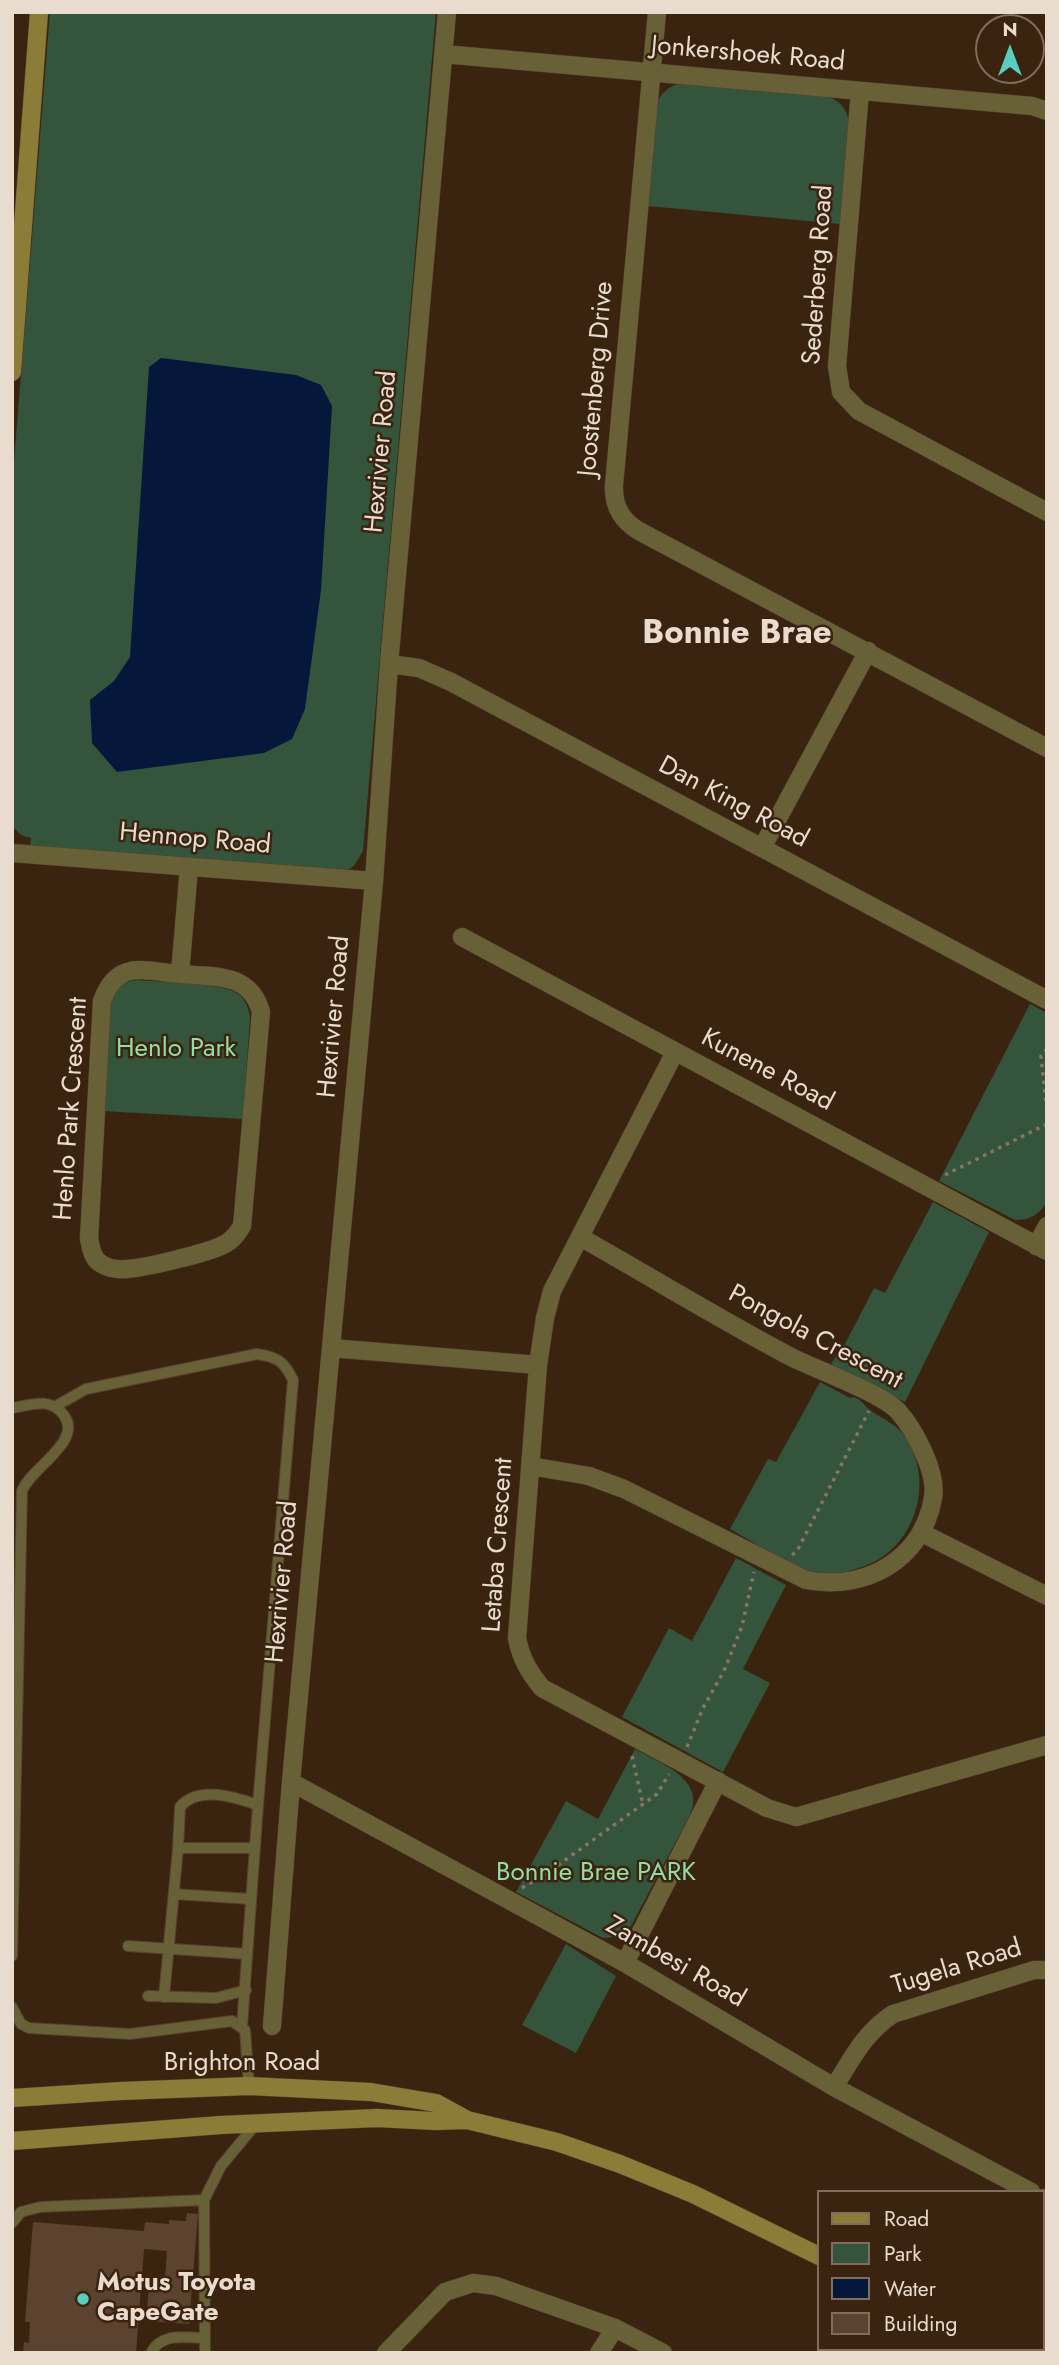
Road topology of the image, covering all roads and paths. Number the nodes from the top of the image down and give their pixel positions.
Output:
1 (29, 12) edge
2 (39, 12) edge
3 (447, 12) edge
4 (657, 12) edge
5 (443, 54) junction
6 (651, 72) junction
7 (860, 91) junction
8 (1047, 111) edge
9 (12, 224) edge
10 (12, 372) edge
11 (1047, 512) edge
12 (868, 651) junction
13 (389, 664) junction
14 (1047, 748) edge
15 (762, 848) junction
16 (12, 853) edge
17 (189, 867) junction
18 (374, 881) junction
19 (462, 937) dead end
20 (180, 974) junction
21 (1047, 1000) edge
22 (1047, 1049) edge
23 (675, 1052) junction
24 (1047, 1114) edge
25 (1046, 1126) edge
26 (930, 1189) junction
27 (1047, 1226) edge
28 (580, 1237) junction
29 (1041, 1248) edge
30 (331, 1348) junction
31 (538, 1365) junction
32 (876, 1397) junction
33 (57, 1406) junction
34 (12, 1408) edge
35 (530, 1466) junction
36 (922, 1533) junction
37 (758, 1554) junction
38 (781, 1567) junction
39 (1047, 1596) edge
40 (638, 1738) junction
41 (1047, 1745) edge
42 (678, 1759) junction
43 (718, 1781) junction
44 (291, 1782) junction
45 (258, 1805) junction
46 (643, 1805) junction
47 (178, 1848) junction
48 (255, 1849) junction
49 (174, 1894) junction
50 (251, 1899) junction
51 (514, 1902) junction
52 (128, 1946) dead end
53 (168, 1948) junction
54 (247, 1954) junction
55 (12, 1956) edge
56 (625, 1963) junction
57 (1047, 1970) edge
58 (246, 1990) junction
59 (148, 1996) dead end
60 (164, 1997) junction
61 (12, 2007) edge
62 (242, 2026) junction
63 (272, 2026) dead end
64 (249, 2086) junction
65 (834, 2087) junction
66 (12, 2098) edge
67 (467, 2120) junction
68 (256, 2124) junction
69 (12, 2141) edge
70 (1027, 2190) edge
71 (204, 2200) junction
72 (12, 2223) edge
73 (818, 2256) edge
74 (615, 2328) junction
75 (205, 2338) junction
76 (151, 2353) edge
77 (205, 2353) edge
78 (386, 2353) edge
79 (599, 2353) edge
80 (663, 2353) edge

1 - 9 main road
2 - 10 main road
3 - 5 street, Hexrivier Road
4 - 6 street, Joostenberg Drive
5 - 6 street, Jonkershoek Road
5 - 13 street, Hexrivier Road
6 - 7 street, Jonkershoek Road
6 - 12 street, Joostenberg Drive
7 - 8 street, Jonkershoek Road
7 - 11 street, Sederberg Road
12 - 14 street, Joostenberg Drive
12 - 15 street
13 - 15 street, Dan King Road
13 - 18 street, Hexrivier Road
15 - 21 street, Dan King Road
16 - 17 street, Hennop Road
17 - 18 street, Hennop Road
17 - 20 street
18 - 30 street, Hexrivier Road
19 - 23 street, Kunene Road
20 - 20 street, Henlo Park Crescent
22 - 24 path
23 - 26 street, Kunene Road
23 - 28 street, Letaba Crescent
24 - 25 path
25 - 26 path
26 - 29 street, Kunene Road
27 - 29 street
28 - 31 street, Letaba Crescent
28 - 32 street, Pongola Crescent
30 - 31 street
30 - 44 street, Hexrivier Road
31 - 35 street, Letaba Crescent
32 - 36 street, Pongola Crescent
32 - 38 path
33 - 34 lane
33 - 45 lane
33 - 55 lane
35 - 37 street, Pongola Crescent
35 - 40 street, Letaba Crescent
36 - 38 street, Pongola Crescent
36 - 39 street
37 - 38 street, Pongola Crescent
37 - 42 path
40 - 42 street, Letaba Crescent
40 - 46 path
41 - 43 street, Letaba Crescent
42 - 43 street, Letaba Crescent
42 - 46 path
43 - 56 street
44 - 51 street, Zambesi Road
44 - 63 street, Hexrivier Road
45 - 47 lane
45 - 48 lane
46 - 51 path
47 - 48 lane
47 - 49 lane
48 - 50 lane
49 - 50 lane
49 - 53 lane
50 - 54 lane
51 - 56 street, Zambesi Road
52 - 53 lane
53 - 54 lane
53 - 60 lane
54 - 58 lane
56 - 65 street, Zambesi Road
57 - 65 street, Tugela Road
58 - 60 lane
58 - 62 lane
59 - 60 lane
61 - 62 lane
62 - 64 lane
64 - 66 main road, Brighton Road
64 - 67 main road, Brighton Road
65 - 70 street, Zambesi Road
67 - 68 main road, Brighton Road
67 - 73 main road, Brighton Road
68 - 69 main road, Brighton Road
68 - 71 lane
71 - 72 lane
71 - 75 lane
74 - 78 street
74 - 79 street
74 - 80 street
75 - 76 lane
75 - 77 lane

